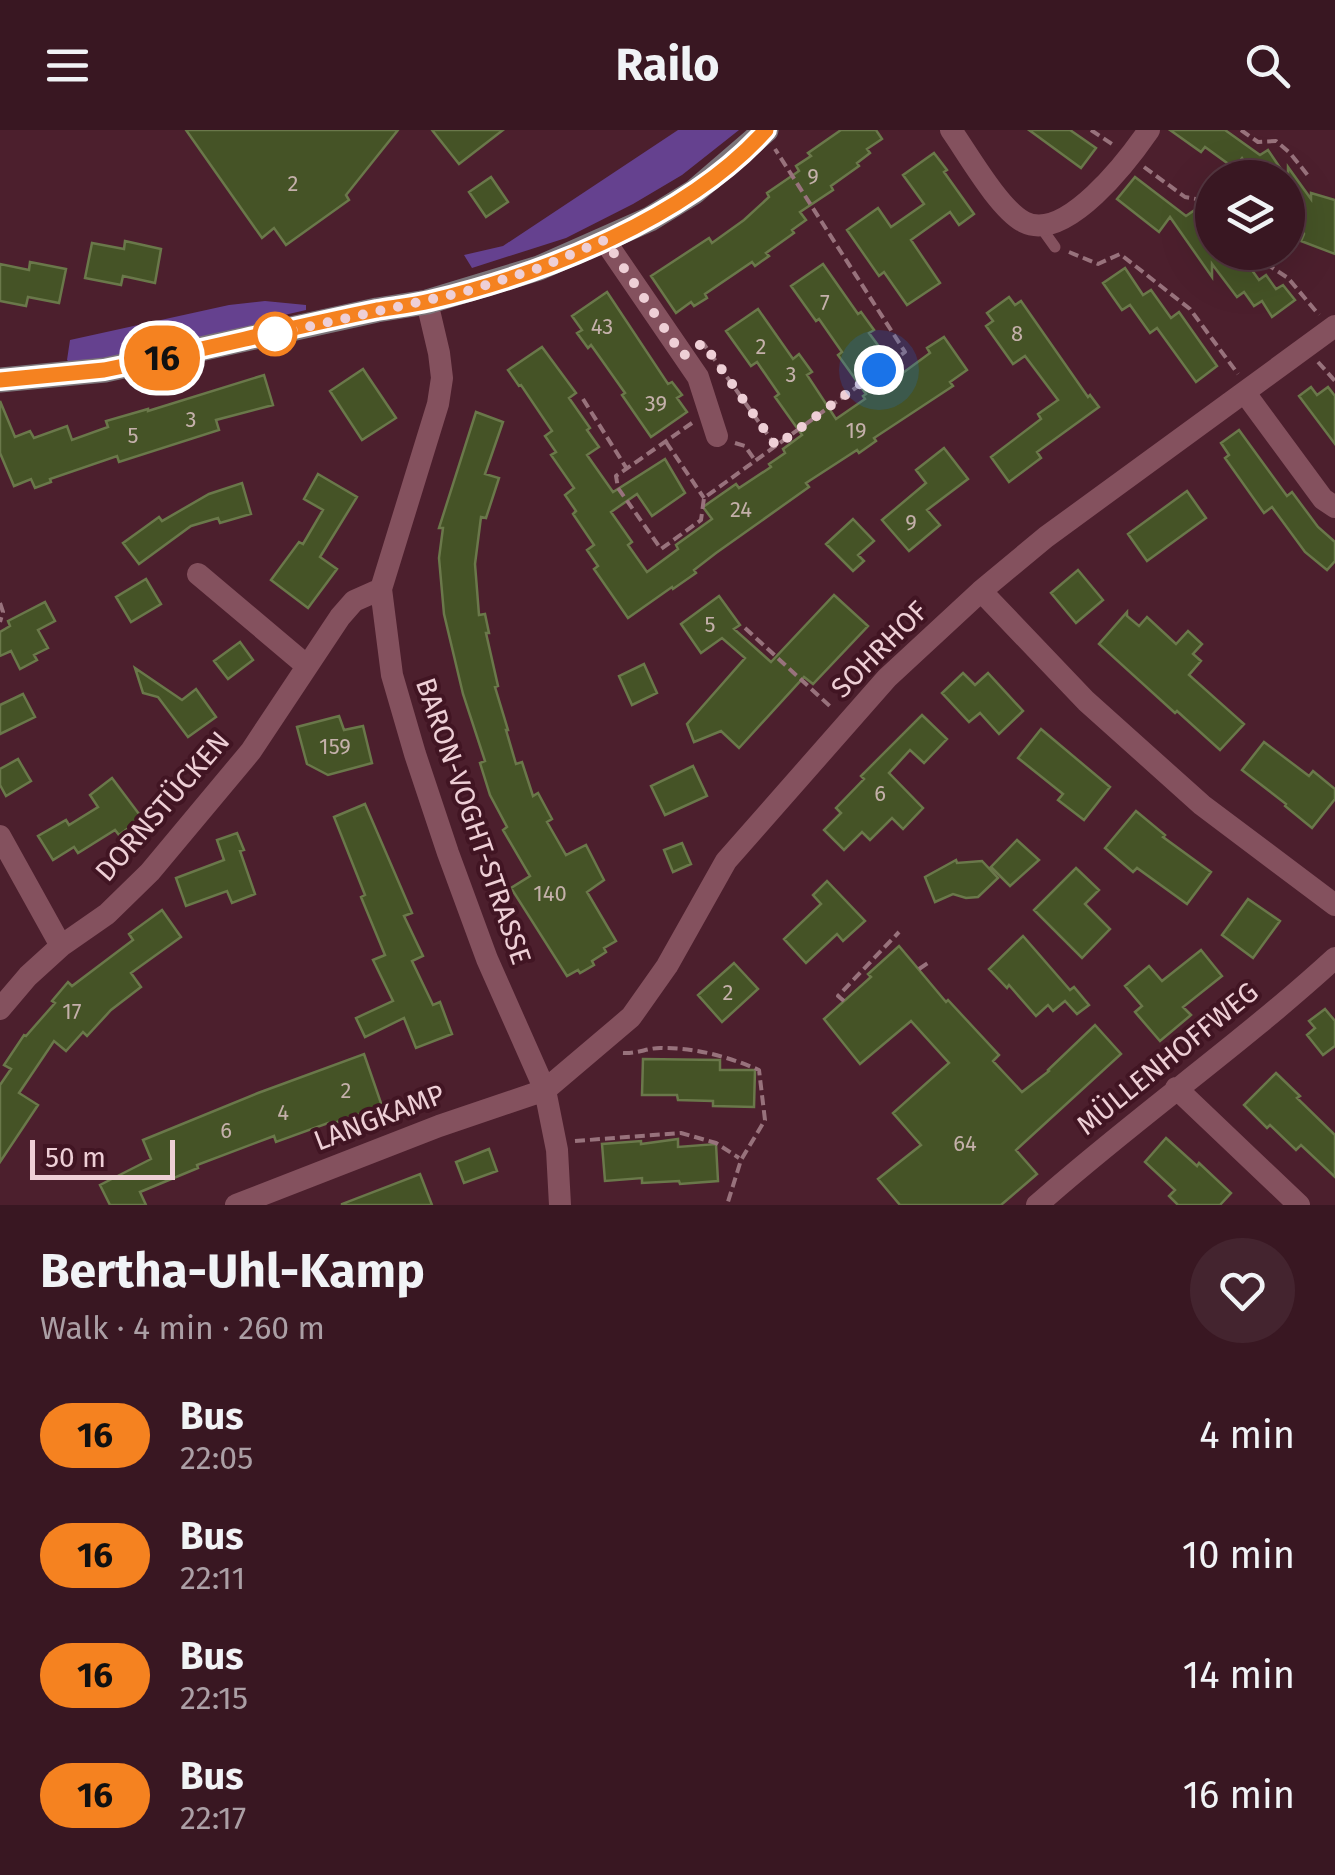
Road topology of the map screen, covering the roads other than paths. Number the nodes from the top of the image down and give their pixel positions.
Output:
1 (951, 130) edge
2 (1149, 130) edge
3 (770, 140) edge
4 (1040, 226) junction
5 (605, 240) junction
6 (1055, 246) road end
7 (427, 302) junction
8 (1333, 328) edge
9 (0, 381) edge
10 (1244, 392) junction
11 (716, 436) dead end
12 (1335, 508) edge
13 (198, 574) dead end
14 (382, 589) junction
15 (981, 592) junction
16 (307, 666) junction
17 (0, 836) edge
18 (1335, 905) edge
19 (61, 946) junction
20 (1335, 958) edge
21 (0, 1009) edge
22 (1176, 1088) junction
23 (545, 1090) junction
24 (236, 1205) edge
25 (560, 1205) edge
26 (1037, 1205) edge
27 (1299, 1205) edge

1 - 4 street
2 - 4 street
3 - 5 street
4 - 6 lane
5 - 7 street
5 - 11 street
7 - 9 street
7 - 14 street, BARON-VOGHT-STRASSE
8 - 10 street, SOHRHOF
10 - 12 street
10 - 15 street, SOHRHOF
13 - 16 street
14 - 16 street, DORNSTÜCKEN
14 - 23 street, BARON-VOGHT-STRASSE
15 - 18 street
15 - 23 street, SOHRHOF
16 - 19 street, DORNSTÜCKEN
17 - 19 street
19 - 21 street, DORNSTÜCKEN
20 - 22 street, MÜLLENHOFFWEG
22 - 26 street, MÜLLENHOFFWEG
22 - 27 street
23 - 24 street, LANGKAMP
23 - 25 street, BARON-VOGHT-STRASSE

